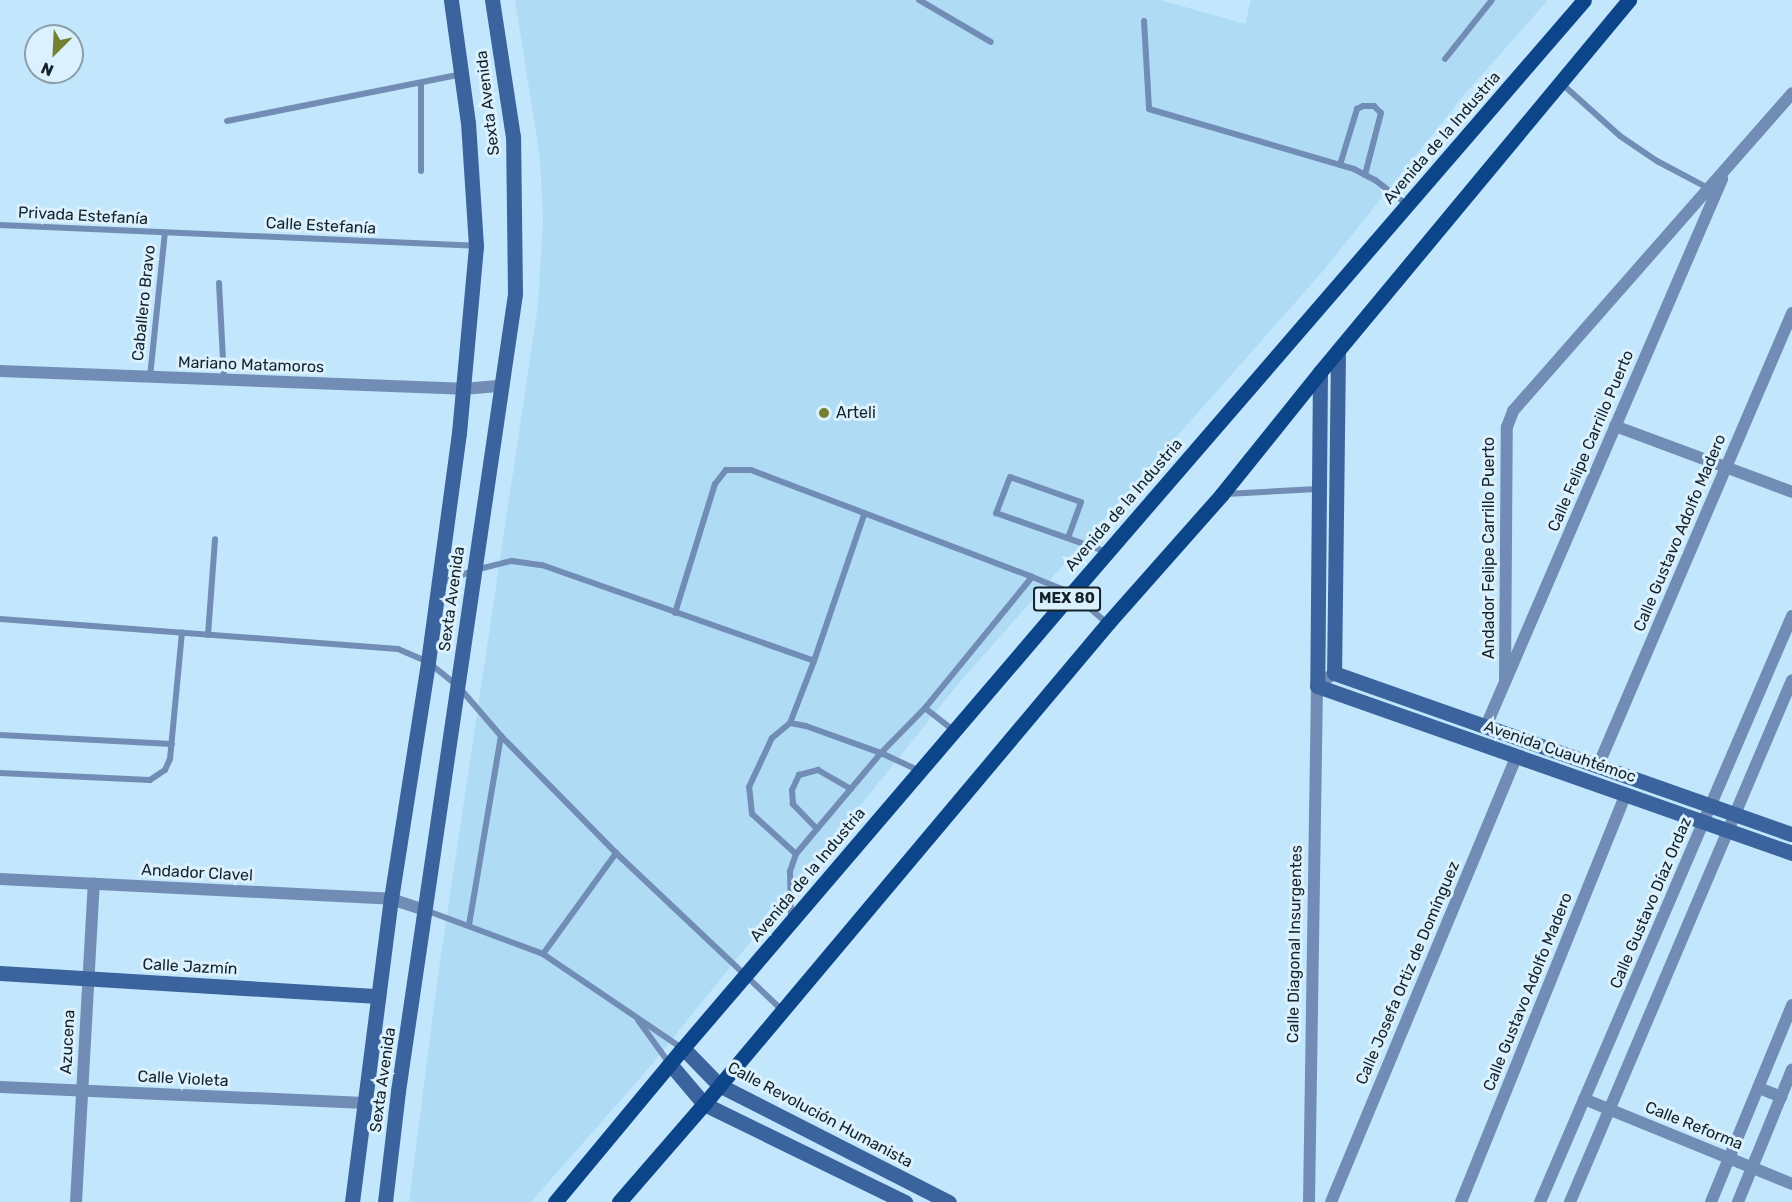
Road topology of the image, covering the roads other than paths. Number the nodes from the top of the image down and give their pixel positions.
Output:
1 (451, 0) edge
2 (492, 0) edge
3 (919, 0) edge
4 (1492, 0) edge
5 (1584, 0) edge
6 (1629, 0) edge
7 (1144, 21) dead end
8 (991, 42) dead end
9 (1444, 59) dead end
10 (462, 74) junction
11 (421, 82) junction
12 (1561, 83) junction
13 (1792, 93) edge
14 (227, 122) dead end
15 (1340, 165) junction
16 (1726, 168) junction
17 (421, 171) dead end
18 (1365, 175) junction
19 (1708, 189) junction
20 (1408, 204) junction
21 (0, 225) edge
22 (165, 233) junction
23 (476, 246) junction
24 (219, 283) dead end
25 (1605, 306) joint
26 (1792, 313) edge
27 (1338, 352) junction
28 (0, 371) edge
29 (1320, 372) junction
30 (150, 377) junction
31 (224, 380) junction
32 (501, 386) junction
33 (463, 389) junction
34 (1615, 426) junction
35 (1726, 468) junction
36 (1318, 489) junction
37 (1792, 492) edge
38 (1222, 494) junction
39 (864, 515) junction
40 (1068, 538) junction
41 (215, 539) dead end
42 (1107, 552) junction
43 (475, 570) junction
44 (1032, 577) junction
45 (437, 584) junction
46 (1072, 593) junction
47 (675, 613) junction
48 (1792, 616) edge
49 (0, 619) edge
50 (1108, 623) junction
51 (182, 633) junction
52 (208, 635) junction
53 (814, 661) junction
54 (428, 662) junction
55 (1334, 673) junction
56 (1792, 680) edge
57 (1505, 682) junction
58 (458, 686) junction
59 (1317, 686) junction
60 (925, 708) junction
61 (790, 723) junction
62 (1486, 726) junction
63 (954, 731) junction
64 (1504, 733) junction
65 (0, 735) edge
66 (501, 736) junction
67 (172, 744) junction
68 (1497, 749) junction
69 (881, 753) junction
70 (1516, 756) junction
71 (1598, 766) junction
72 (920, 771) junction
73 (0, 773) edge
74 (851, 789) junction
75 (1626, 794) junction
76 (1711, 806) junction
77 (1735, 814) junction
78 (1704, 822) junction
79 (817, 829) junction
80 (1728, 830) junction
81 (1792, 834) edge
82 (616, 853) junction
83 (1792, 853) edge
84 (796, 854) junction
85 (0, 879) edge
86 (94, 884) junction
87 (391, 899) junction
88 (425, 910) junction
89 (792, 923) junction
90 (469, 925) junction
91 (543, 954) junction
92 (0, 974) edge
93 (746, 978) junction
94 (88, 979) junction
95 (378, 996) junction
96 (1792, 1005) edge
97 (781, 1010) junction
98 (634, 1014) junction
99 (1788, 1025) edge
100 (682, 1048) junction
101 (671, 1065) junction
102 (1792, 1070) edge
103 (719, 1085) junction
104 (0, 1087) edge
105 (1759, 1088) junction
106 (82, 1091) junction
107 (1781, 1097) junction
108 (1584, 1099) junction
109 (364, 1104) junction
110 (704, 1104) junction
111 (1609, 1109) junction
112 (1730, 1159) junction
113 (1752, 1168) junction
114 (1792, 1184) edge
115 (943, 1201) edge
116 (76, 1202) edge
117 (352, 1202) edge
118 (385, 1202) edge
119 (555, 1202) edge
120 (619, 1202) edge
121 (905, 1202) edge
122 (1309, 1202) edge
123 (1330, 1202) edge
124 (1461, 1202) edge
125 (1540, 1202) edge
126 (1569, 1202) edge
127 (1711, 1202) edge
128 (1738, 1202) edge

1 - 10 street, Sexta Avenida
2 - 32 street, Sexta Avenida
3 - 8 lane
4 - 9 lane
5 - 20 main road, Avenida de la Industria / MEX 80
6 - 12 main road, MEX 80
7 - 15 lane
10 - 11 lane
10 - 23 street, Sexta Avenida
11 - 14 lane
11 - 17 lane
12 - 19 lane
12 - 27 main road, MEX 80
13 - 16 street, Calle Felipe Carrillo Puerto
15 - 18 lane
15 - 18 lane
16 - 19 street, Calle Felipe Carrillo Puerto
16 - 34 street, Calle Felipe Carrillo Puerto
18 - 20 lane
19 - 25 street, Calle Felipe Carrillo Puerto
20 - 42 main road, Avenida de la Industria / MEX 80
21 - 22 lane, Privada Estefanía
22 - 23 lane, Calle Estefanía
22 - 30 lane, Caballero Bravo
23 - 33 street, Sexta Avenida
24 - 31 lane
25 - 57 street, Andador Felipe Carrillo Puerto
26 - 35 street, Calle Gustavo Adolfo Madero
27 - 29 main road, MEX 80
27 - 55 street
28 - 30 street, Mariano Matamoros
29 - 36 street, Calle Diagonal Insurgentes
29 - 38 main road, MEX 80
30 - 31 street, Mariano Matamoros
31 - 33 street, Mariano Matamoros
32 - 33 street, Mariano Matamoros
32 - 43 street, Sexta Avenida
33 - 45 street, Sexta Avenida
34 - 35 street
34 - 57 street, Calle Felipe Carrillo Puerto
35 - 37 street
35 - 71 street, Calle Gustavo Adolfo Madero
36 - 38 lane
36 - 59 street, Calle Diagonal Insurgentes
38 - 50 main road, MEX 80
39 - 44 lane
39 - 47 lane
39 - 53 lane
40 - 40 lane
40 - 42 lane
41 - 52 lane
42 - 46 main road, Avenida de la Industria / MEX 80
43 - 45 lane
43 - 47 lane
43 - 58 street, Sexta Avenida
44 - 46 lane
44 - 60 lane
45 - 54 street, Sexta Avenida
46 - 50 lane
46 - 63 main road, Avenida de la Industria / MEX 80
47 - 53 lane
48 - 76 street, Calle Gustavo Díaz Ordaz
49 - 51 lane
50 - 97 main road, MEX 80
51 - 52 lane
51 - 67 lane
52 - 54 lane
53 - 61 lane
54 - 58 lane
54 - 87 street, Sexta Avenida
55 - 59 street
55 - 62 street, Avenida Cuauhtémoc
56 - 77 street
57 - 62 street, Calle Felipe Carrillo Puerto
58 - 66 lane
58 - 88 street, Sexta Avenida
59 - 68 street, Avenida Cuauhtémoc
59 - 122 street, Calle Diagonal Insurgentes
60 - 63 lane
60 - 69 lane
61 - 69 lane
61 - 84 lane
62 - 64 street, Avenida Cuauhtémoc
63 - 72 main road, Avenida de la Industria / MEX 80
64 - 68 street
64 - 71 street, Avenida Cuauhtémoc
65 - 67 lane
66 - 82 lane
66 - 90 lane
67 - 73 lane
68 - 70 street, Avenida Cuauhtémoc
69 - 72 lane
69 - 74 lane
70 - 75 street, Avenida Cuauhtémoc
70 - 123 street, Calle Josefa Ortiz de Domínguez
71 - 76 street, Avenida Cuauhtémoc
72 - 89 main road, Avenida de la Industria / MEX 80
74 - 79 lane
74 - 79 lane
75 - 78 street, Avenida Cuauhtémoc
75 - 124 street, Calle Gustavo Adolfo Madero
76 - 77 street, Avenida Cuauhtémoc
76 - 78 street, Calle Gustavo Díaz Ordaz
77 - 80 street
77 - 81 street, Avenida Cuauhtémoc
78 - 80 street, Avenida Cuauhtémoc
78 - 108 street, Calle Gustavo Díaz Ordaz
79 - 84 lane
80 - 83 street, Avenida Cuauhtémoc
80 - 111 street
82 - 91 lane
82 - 93 lane
84 - 89 lane
85 - 86 street, Andador Clavel
86 - 87 street, Andador Clavel
86 - 94 street, Azucena
87 - 88 street, Andador Clavel
87 - 95 street, Sexta Avenida
88 - 90 lane
88 - 118 street, Sexta Avenida
89 - 93 main road, Avenida de la Industria / MEX 80
90 - 91 lane
91 - 98 lane
92 - 94 street, Calle Jazmín
93 - 97 lane
93 - 100 main road, Avenida de la Industria / MEX 80
94 - 95 street, Calle Jazmín
94 - 106 street, Azucena
95 - 109 street, Sexta Avenida
96 - 99 street
97 - 103 main road, MEX 80
98 - 100 lane
98 - 101 lane
99 - 105 street
100 - 101 main road, Avenida de la Industria / MEX 80
100 - 103 street, Calle Revolución Humanista
101 - 110 street
101 - 119 main road, Avenida de la Industria / MEX 80
102 - 107 street
103 - 110 main road, MEX 80
103 - 115 street, Calle Revolución Humanista
104 - 106 street, Calle Violeta
105 - 107 street
105 - 112 street
106 - 109 street, Calle Violeta
106 - 116 street, Azucena
107 - 113 street
108 - 111 street, Calle Reforma
108 - 125 street, Calle Gustavo Díaz Ordaz
109 - 117 street, Sexta Avenida
110 - 120 main road, MEX 80
110 - 121 street
111 - 112 street, Calle Reforma
111 - 126 street
112 - 113 street, Calle Reforma
112 - 127 street
113 - 114 street, Calle Reforma
113 - 128 street

